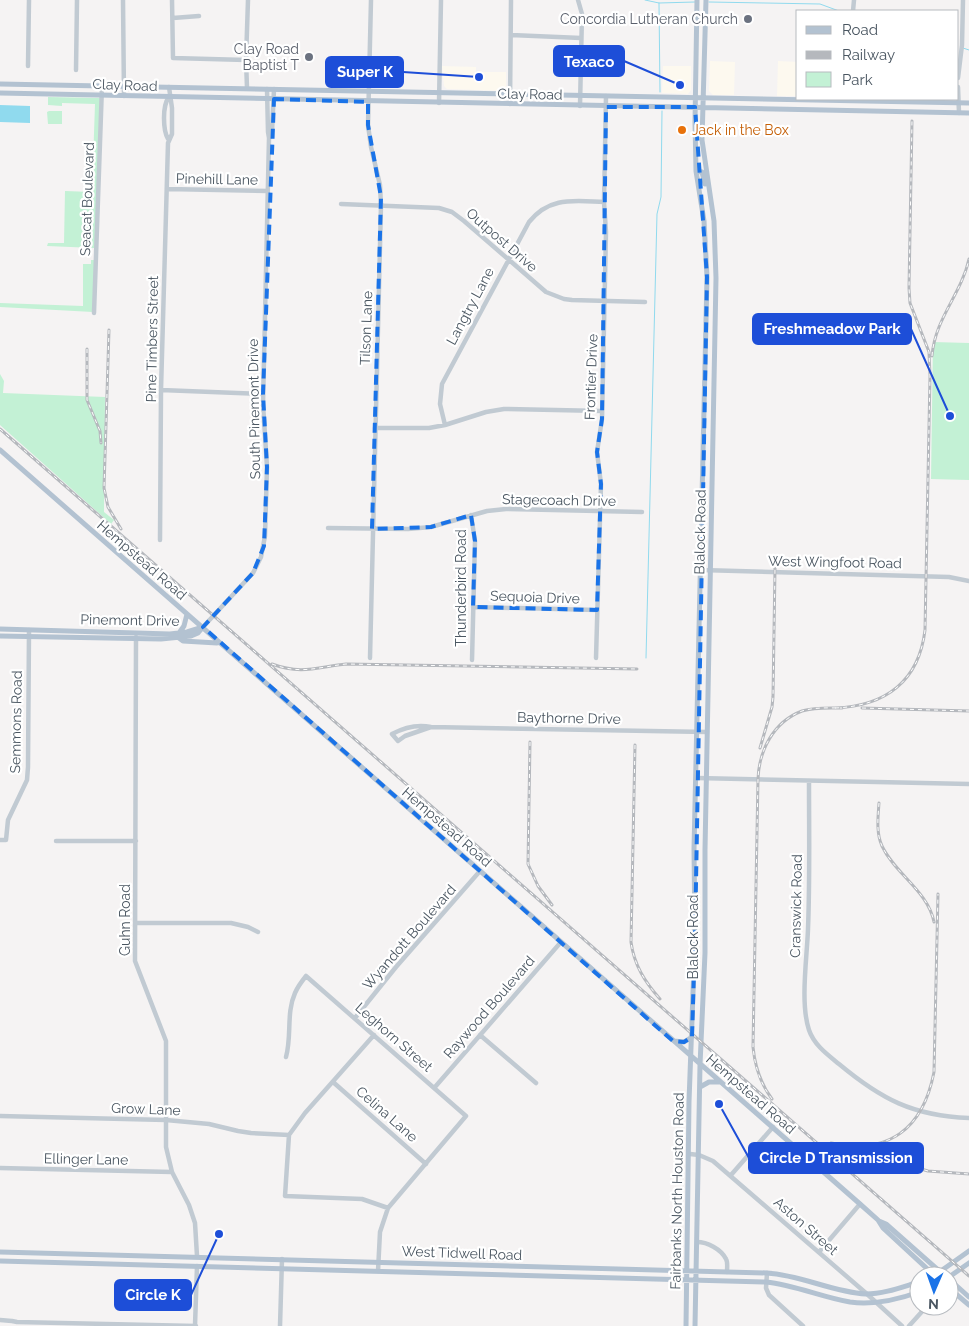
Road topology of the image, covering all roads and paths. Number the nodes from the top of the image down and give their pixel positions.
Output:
1 (29, 0) edge
2 (77, 0) edge
3 (123, 0) edge
4 (172, 0) edge
5 (248, 0) edge
6 (370, 0) edge
7 (441, 0) edge
8 (511, 0) edge
9 (578, 0) edge
10 (697, 0) edge
11 (706, 0) edge
12 (854, 0) edge
13 (963, 0) edge
14 (853, 10) edge
15 (199, 16) dead end
16 (173, 18) junction
17 (510, 34) junction
18 (696, 37) junction
19 (581, 38) junction
20 (706, 38) junction
21 (246, 60) junction
22 (28, 66) dead end
23 (959, 69) edge
24 (76, 70) dead end
25 (0, 84) edge
26 (43, 84) junction
27 (102, 86) junction
28 (124, 86) junction
29 (169, 88) junction
30 (247, 88) junction
31 (271, 89) junction
32 (369, 90) junction
33 (439, 92) junction
34 (0, 93) edge
35 (510, 93) junction
36 (42, 94) junction
37 (102, 95) junction
38 (580, 95) junction
39 (124, 96) junction
40 (606, 96) junction
41 (170, 97) junction
42 (646, 97) junction
43 (695, 98) junction
44 (704, 98) junction
45 (267, 99) junction
46 (274, 99) junction
47 (751, 99) junction
48 (792, 100) junction
49 (852, 100) edge
50 (368, 102) junction
51 (439, 103) junction
52 (958, 103) junction
53 (969, 103) edge
54 (510, 104) junction
55 (580, 106) junction
56 (606, 107) junction
57 (645, 107) junction
58 (695, 107) junction
59 (703, 108) junction
60 (751, 108) junction
61 (792, 109) junction
62 (852, 111) junction
63 (959, 113) junction
64 (969, 113) edge
65 (269, 138) junction
66 (695, 148) junction
67 (705, 162) junction
68 (696, 171) junction
69 (167, 189) junction
70 (268, 191) junction
71 (709, 191) junction
72 (604, 202) junction
73 (342, 204) dead end
74 (381, 205) junction
75 (704, 221) junction
76 (714, 221) junction
77 (508, 260) junction
78 (707, 277) junction
79 (716, 278) junction
80 (604, 300) junction
81 (645, 302) dead end
82 (94, 313) dead end
83 (706, 333) junction
84 (715, 333) junction
85 (162, 390) junction
86 (263, 394) junction
87 (705, 394) junction
88 (714, 394) junction
89 (602, 411) junction
90 (445, 425) junction
91 (375, 428) junction
92 (0, 450) edge
93 (702, 453) junction
94 (713, 454) junction
95 (600, 511) junction
96 (642, 512) dead end
97 (702, 513) junction
98 (712, 513) junction
99 (471, 515) junction
100 (328, 528) dead end
101 (372, 529) junction
102 (160, 540) dead end
103 (701, 570) junction
104 (710, 570) junction
105 (969, 581) edge
106 (473, 607) junction
107 (597, 610) junction
108 (187, 614) junction
109 (202, 627) junction
110 (0, 629) edge
111 (29, 630) junction
112 (0, 636) edge
113 (29, 636) junction
114 (136, 636) junction
115 (179, 636) junction
116 (218, 643) junction
117 (699, 655) junction
118 (709, 655) junction
119 (370, 658) dead end
120 (596, 658) dead end
121 (472, 660) dead end
122 (431, 727) junction
123 (698, 732) junction
124 (707, 732) junction
125 (696, 778) junction
126 (706, 778) junction
127 (809, 781) junction
128 (969, 784) edge
129 (0, 840) edge
130 (56, 841) dead end
131 (136, 841) junction
132 (694, 849) junction
133 (705, 850) junction
134 (480, 871) junction
135 (695, 920) junction
136 (705, 921) junction
137 (135, 923) junction
138 (258, 932) dead end
139 (561, 942) junction
140 (693, 990) junction
141 (704, 990) junction
142 (355, 1018) junction
143 (374, 1035) junction
144 (480, 1035) junction
145 (692, 1037) junction
146 (673, 1041) junction
147 (286, 1057) dead end
148 (691, 1057) junction
149 (700, 1065) junction
150 (333, 1082) junction
151 (719, 1082) junction
152 (536, 1084) dead end
153 (435, 1087) junction
154 (700, 1087) junction
155 (0, 1116) edge
156 (969, 1118) edge
157 (166, 1120) junction
158 (773, 1127) junction
159 (289, 1134) junction
160 (690, 1154) junction
161 (699, 1155) junction
162 (426, 1164) junction
163 (0, 1168) edge
164 (172, 1172) junction
165 (731, 1175) junction
166 (860, 1204) junction
167 (388, 1208) junction
168 (689, 1229) junction
169 (899, 1239) junction
170 (697, 1242) junction
171 (969, 1251) edge
172 (0, 1252) edge
173 (819, 1252) junction
174 (54, 1253) junction
175 (126, 1254) junction
176 (197, 1256) junction
177 (282, 1259) junction
178 (331, 1260) junction
179 (0, 1261) edge
180 (378, 1261) junction
181 (53, 1262) junction
182 (126, 1264) junction
183 (440, 1264) junction
184 (197, 1266) junction
185 (500, 1266) junction
186 (925, 1266) edge
187 (933, 1266) edge
188 (948, 1266) edge
189 (282, 1268) junction
190 (558, 1268) junction
191 (331, 1269) junction
192 (622, 1269) junction
193 (378, 1271) junction
194 (688, 1271) junction
195 (697, 1271) junction
196 (727, 1272) junction
197 (440, 1273) junction
198 (767, 1273) junction
199 (500, 1276) junction
200 (560, 1277) junction
201 (621, 1279) junction
202 (687, 1280) junction
203 (696, 1280) junction
204 (766, 1282) junction
205 (820, 1285) junction
206 (909, 1285) edge
207 (959, 1288) edge
208 (817, 1294) junction
209 (867, 1294) junction
210 (909, 1295) edge
211 (959, 1296) edge
212 (969, 1297) edge
213 (877, 1302) junction
214 (969, 1305) edge
215 (918, 1316) edge
216 (0, 1320) edge
217 (17, 1322) junction
218 (9, 1326) edge
219 (196, 1326) edge
220 (280, 1326) edge
221 (686, 1326) edge
222 (695, 1326) edge
223 (803, 1326) edge
224 (902, 1326) edge
225 (909, 1326) edge

1 - 22 street
2 - 24 street
3 - 28 street
4 - 16 street
5 - 21 street
6 - 32 street, Tilson Lane
7 - 33 street
8 - 17 street
9 - 19 street
10 - 18 main road, Blalock Road
11 - 20 main road, Blalock Road
12 - 14 street
13 - 23 street
15 - 16 street
16 - 21 street
17 - 19 street
17 - 35 street
18 - 20 main road
18 - 43 main road, Blalock Road
19 - 38 street
20 - 44 main road, Blalock Road
21 - 30 street
25 - 26 main road, Clay Road
26 - 27 main road, Clay Road
26 - 36 main road
27 - 28 main road, Clay Road
27 - 37 street, Seacat Boulevard
28 - 29 main road, Clay Road
28 - 39 street
29 - 30 main road, Clay Road
29 - 41 street, Pine Timbers Street
30 - 31 main road, Clay Road
31 - 32 main road, Clay Road
31 - 45 street, South Pinemont Drive
31 - 46 street, South Pinemont Drive
32 - 33 main road, Clay Road
32 - 50 street, Tilson Lane
33 - 35 main road, Clay Road
33 - 51 street
34 - 36 main road, Clay Road
35 - 38 main road, Clay Road
35 - 54 street
36 - 37 main road, Clay Road
37 - 39 main road, Clay Road
37 - 82 street, Seacat Boulevard
38 - 40 main road, Clay Road
38 - 55 street
39 - 41 main road, Clay Road
40 - 42 main road, Clay Road
40 - 56 street, Frontier Drive
41 - 45 main road, Clay Road
41 - 69 street, Pine Timbers Street
42 - 43 main road, Clay Road
42 - 57 main road
43 - 44 main road, Clay Road
43 - 58 main road, Blalock Road
44 - 47 main road, Clay Road
44 - 59 main road, Blalock Road
45 - 46 main road, Clay Road
45 - 65 street, South Pinemont Drive
46 - 50 main road, Clay Road
46 - 65 street, South Pinemont Drive
47 - 48 main road, Clay Road
47 - 60 main road
48 - 49 main road, Clay Road
48 - 61 main road
49 - 52 main road, Clay Road
49 - 62 street
50 - 51 main road, Clay Road
50 - 74 street, Tilson Lane
51 - 54 main road, Clay Road
52 - 53 main road, Clay Road
52 - 63 street
54 - 55 main road, Clay Road
55 - 56 main road, Clay Road
56 - 57 main road, Clay Road
56 - 72 street, Frontier Drive
57 - 58 main road, Clay Road
58 - 59 main road, Clay Road
58 - 66 main road, Blalock Road
59 - 60 main road, Clay Road
59 - 67 main road, Blalock Road
60 - 61 main road, Clay Road
61 - 62 main road, Clay Road
62 - 63 main road, Clay Road
63 - 64 main road, Clay Road
65 - 70 street, South Pinemont Drive
66 - 67 main road
66 - 68 main road, Blalock Road
67 - 71 main road, Blalock Road
68 - 71 main road
68 - 75 main road, Blalock Road
69 - 70 street, Pinehill Lane
69 - 85 street, Pine Timbers Street
70 - 86 street, South Pinemont Drive
71 - 76 main road, Blalock Road
72 - 77 street, Langtry Lane
72 - 80 street, Frontier Drive
73 - 74 street, Outpost Drive
74 - 77 street, Outpost Drive
74 - 91 street, Tilson Lane
75 - 76 main road
75 - 78 main road, Blalock Road
76 - 79 main road, Blalock Road
77 - 80 street, Outpost Drive
77 - 90 street, Langtry Lane
78 - 79 main road
78 - 83 main road, Blalock Road
79 - 84 main road, Blalock Road
80 - 81 street, Outpost Drive
80 - 89 street, Frontier Drive
83 - 84 main road
83 - 87 main road, Blalock Road
84 - 88 main road, Blalock Road
85 - 86 street
85 - 102 street, Pine Timbers Street
86 - 109 street, South Pinemont Drive
87 - 88 main road
87 - 93 main road, Blalock Road
88 - 94 main road, Blalock Road
89 - 90 street
89 - 95 street, Frontier Drive
90 - 91 street
91 - 101 street, Tilson Lane
92 - 108 main road, Hempstead Road
93 - 94 main road
93 - 97 main road, Blalock Road
94 - 98 main road, Blalock Road
95 - 96 street, Stagecoach Drive
95 - 99 street, Stagecoach Drive
95 - 107 street, Frontier Drive
97 - 98 main road
97 - 103 main road, Blalock Road
98 - 104 main road, Blalock Road
99 - 101 street, Stagecoach Drive
99 - 106 street, Thunderbird Road
100 - 101 street, Stagecoach Drive
101 - 119 street, Tilson Lane
103 - 104 street, West Wingfoot Road
103 - 117 main road, Blalock Road
104 - 105 street, West Wingfoot Road
104 - 118 main road, Blalock Road
106 - 107 street, Sequoia Drive
106 - 121 street, Thunderbird Road
107 - 120 street, Frontier Drive
108 - 109 main road, Hempstead Road
108 - 115 main road
109 - 115 main road, Pinemont Drive
109 - 116 main road, Hempstead Road
110 - 111 main road, Pinemont Drive
111 - 113 street, Semmons Road
111 - 114 main road, Pinemont Drive
112 - 113 main road, Pinemont Drive
113 - 114 main road, Pinemont Drive
113 - 129 street, Semmons Road
114 - 115 main road, Pinemont Drive
114 - 131 street, Guhn Road
115 - 116 main road
116 - 134 main road, Hempstead Road
117 - 118 main road
117 - 123 main road, Blalock Road
118 - 124 main road, Blalock Road
122 - 122 street, Baythorne Drive
122 - 123 street, Baythorne Drive
123 - 124 street, Baythorne Drive
123 - 125 main road, Blalock Road
124 - 126 main road, Blalock Road
125 - 126 street
125 - 132 main road, Blalock Road
126 - 127 street
126 - 133 main road, Blalock Road
127 - 128 street
127 - 156 street, Cranswick Road
130 - 131 street
131 - 137 street, Guhn Road
132 - 133 main road
132 - 135 main road, Blalock Road
133 - 136 main road, Blalock Road
134 - 139 main road, Hempstead Road
134 - 142 street, Wyandott Boulevard
135 - 136 main road
135 - 140 main road, Blalock Road
136 - 141 main road, Blalock Road
137 - 138 street
137 - 157 street, Guhn Road
139 - 144 street, Raywood Boulevard
139 - 146 main road, Hempstead Road
140 - 141 main road
140 - 145 main road, Blalock Road
141 - 149 main road, Blalock Road
142 - 143 street, Leghorn Street
142 - 147 street, Leghorn Street
143 - 150 street
143 - 153 street, Leghorn Street
144 - 152 street
144 - 153 street, Raywood Boulevard
145 - 146 main road
145 - 148 main road, Blalock Road
146 - 148 main road, Hempstead Road
148 - 149 main road, Hempstead Road
148 - 160 main road, Fairbanks North Houston Road
149 - 151 main road, Hempstead Road
149 - 154 main road, Fairbanks North Houston Road
150 - 159 street
150 - 162 street, Celina Lane
151 - 154 main road
151 - 158 main road, Hempstead Road
153 - 162 street, Leghorn Street
154 - 161 main road, Fairbanks North Houston Road
155 - 157 street, Grow Lane
157 - 159 street, Grow Lane
157 - 164 street, Guhn Road
158 - 165 street
158 - 166 main road, Hempstead Road
159 - 167 street
160 - 161 street, Aston Street
160 - 168 main road, Fairbanks North Houston Road
161 - 165 street, Aston Street
161 - 170 main road, Fairbanks North Houston Road
162 - 167 street
163 - 164 street, Ellinger Lane
164 - 176 street, Guhn Road
165 - 173 street, Aston Street
166 - 169 main road, Hempstead Road
166 - 173 street
167 - 180 street
168 - 170 main road
168 - 194 main road, Fairbanks North Houston Road
169 - 186 main road, Hempstead Road
169 - 187 main road, Hempstead Road
170 - 195 main road, Fairbanks North Houston Road
170 - 196 street
171 - 188 main road
172 - 174 main road, West Tidwell Road
173 - 209 street, Aston Street
174 - 175 main road, West Tidwell Road
174 - 181 main road
175 - 176 main road, West Tidwell Road
175 - 182 main road
176 - 177 main road, West Tidwell Road
177 - 178 main road, West Tidwell Road
177 - 189 street
178 - 180 main road, West Tidwell Road
178 - 191 main road
179 - 181 main road, West Tidwell Road
180 - 183 main road, West Tidwell Road
180 - 193 street
181 - 182 main road, West Tidwell Road
182 - 184 main road, West Tidwell Road
183 - 185 main road, West Tidwell Road
183 - 197 main road
184 - 189 main road, West Tidwell Road
184 - 219 street
185 - 190 main road, West Tidwell Road
185 - 199 main road
189 - 191 main road, West Tidwell Road
189 - 220 street
190 - 192 main road, West Tidwell Road
190 - 200 main road
191 - 193 main road, West Tidwell Road
192 - 194 main road, West Tidwell Road
192 - 201 main road
193 - 197 main road, West Tidwell Road
194 - 195 main road, West Tidwell Road
194 - 202 main road, Fairbanks North Houston Road
195 - 196 main road, West Tidwell Road
195 - 203 main road, Fairbanks North Houston Road
196 - 198 main road, West Tidwell Road
197 - 199 main road, West Tidwell Road
198 - 204 street
198 - 205 main road, West Tidwell Road
199 - 200 main road, West Tidwell Road
200 - 201 main road, West Tidwell Road
201 - 202 main road, West Tidwell Road
202 - 203 main road, West Tidwell Road
202 - 221 main road, Fairbanks North Houston Road
203 - 204 main road, West Tidwell Road
203 - 222 main road, Fairbanks North Houston Road
204 - 208 main road, West Tidwell Road
204 - 223 street
205 - 208 main road
205 - 209 main road, West Tidwell Road
206 - 209 main road, West Tidwell Road
207 - 212 main road
208 - 213 main road, West Tidwell Road
209 - 213 street, Aston Street
210 - 213 main road, West Tidwell Road
211 - 214 main road
213 - 224 street, Aston Street
215 - 225 street
216 - 217 street
217 - 218 street
217 - 219 street

